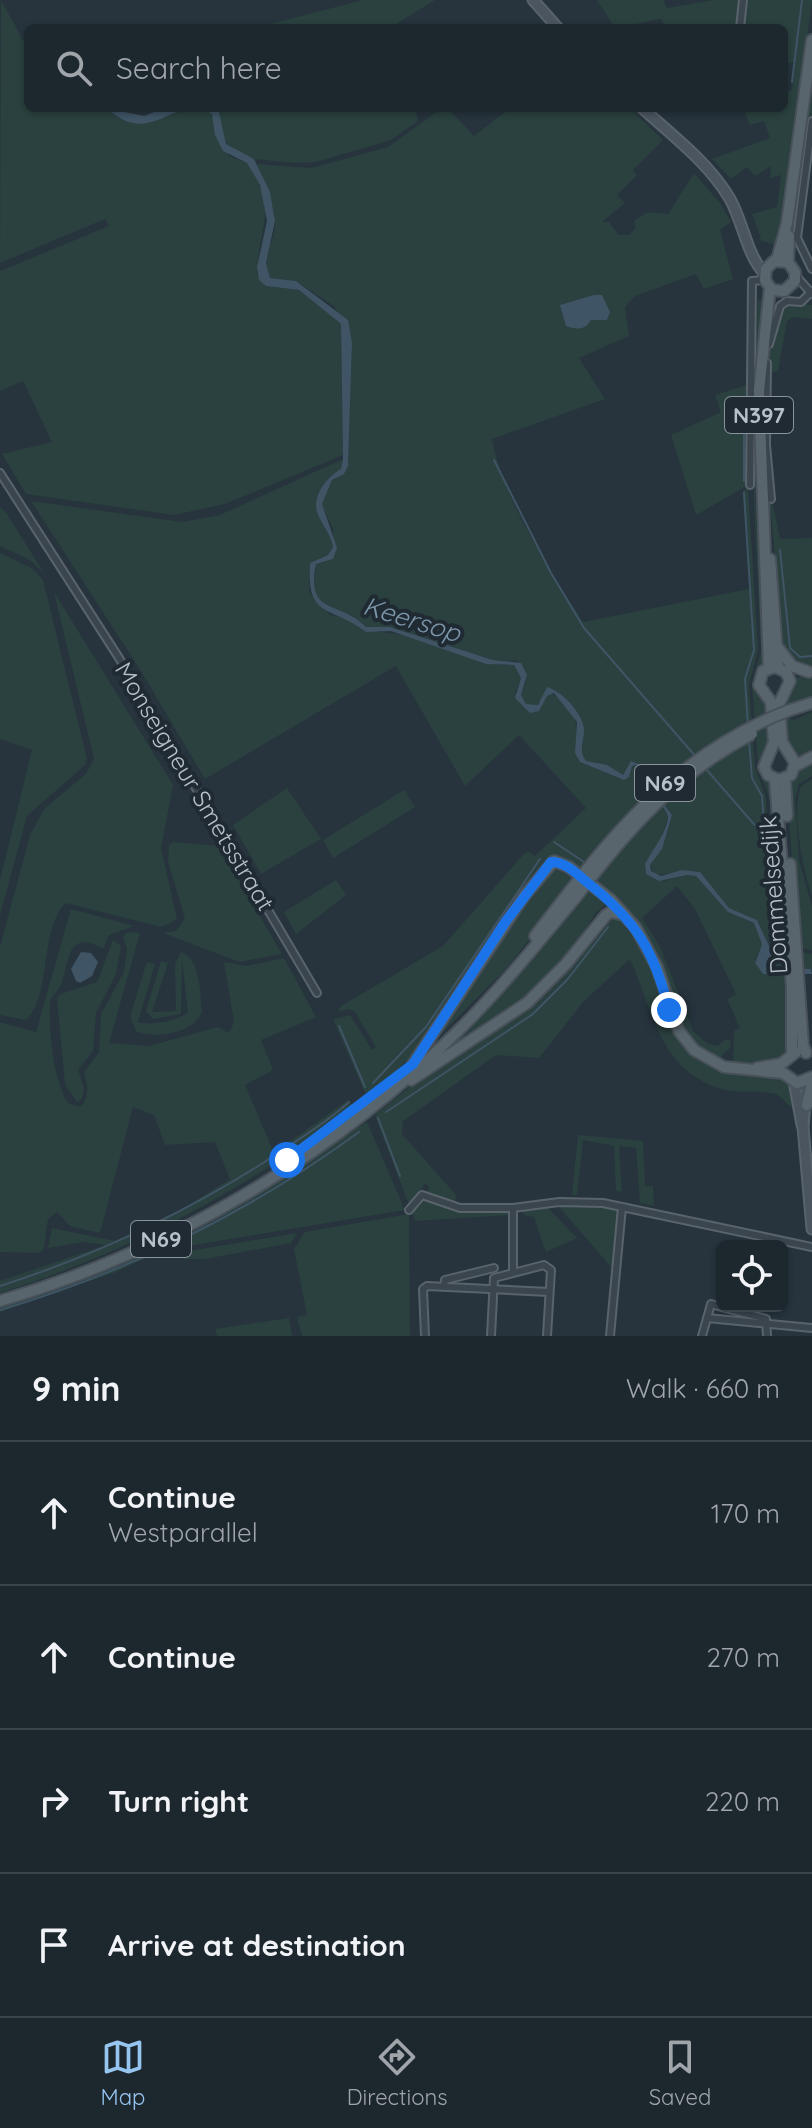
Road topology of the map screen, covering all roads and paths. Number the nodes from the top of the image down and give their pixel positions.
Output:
1 (533, 0) edge
2 (743, 0) edge
3 (554, 24) edge
4 (740, 24) edge
5 (812, 40) edge
6 (646, 112) edge
7 (812, 121) edge
8 (812, 269) edge
9 (773, 274) junction
10 (794, 281) junction
11 (810, 292) edge
12 (0, 473) edge
13 (750, 485) dead end
14 (766, 500) junction
15 (777, 643) junction
16 (773, 667) junction
17 (811, 672) edge
18 (788, 676) junction
19 (812, 703) edge
20 (812, 709) edge
21 (791, 712) junction
22 (812, 757) edge
23 (795, 766) junction
24 (780, 779) junction
25 (573, 894) junction
26 (624, 915) junction
27 (317, 993) dead end
28 (799, 1011) junction
29 (810, 1053) edge
30 (789, 1058) junction
31 (413, 1064) junction
32 (748, 1070) junction
33 (790, 1078) junction
34 (810, 1081) edge
35 (399, 1084) junction
36 (807, 1105) joint
37 (366, 1107) junction
38 (803, 1127) junction
39 (622, 1207) junction
40 (513, 1208) junction
41 (409, 1210) dead end
42 (812, 1222) edge
43 (812, 1229) edge
44 (811, 1246) edge
45 (494, 1268) dead end
46 (513, 1272) junction
47 (444, 1286) junction
48 (493, 1289) junction
49 (549, 1292) junction
50 (0, 1295) edge
51 (0, 1301) edge
52 (707, 1318) junction
53 (768, 1323) junction
54 (812, 1328) edge
55 (425, 1336) edge
56 (491, 1336) edge
57 (547, 1336) edge
58 (610, 1336) edge
59 (702, 1336) edge
60 (767, 1336) edge

1 - 3 street
2 - 4 street
5 - 9 main road, N397
6 - 9 street
7 - 8 street
9 - 10 main road
9 - 10 main road
9 - 13 street
9 - 14 main road, N397
10 - 11 street
11 - 14 street
12 - 27 street, Monseigneur Smetsstraat
14 - 15 main road, N397
14 - 16 main road, N397
15 - 16 main road, N397
15 - 17 main road
16 - 18 main road
16 - 24 main road, N397
17 - 18 main road
18 - 23 main road
19 - 21 main road, N69
20 - 21 main road, N69
21 - 25 main road, N69, bridge
22 - 23 main road
23 - 24 main road
24 - 28 main road, Dommelsedijk / N397
25 - 31 main road, N69
25 - 35 main road, N69
26 - 31 main road, N69
26 - 32 main road, N69
26 - 35 main road, N69
28 - 29 main road, N397
28 - 30 main road, N397
29 - 30 main road, N397
30 - 32 main road, N69
30 - 33 main road, N397
31 - 37 main road, N69
32 - 33 main road, N69
33 - 34 main road
33 - 38 street
34 - 36 main road
35 - 37 main road, N69
36 - 38 street
37 - 50 main road, N69
37 - 51 main road, N69
38 - 42 street
39 - 40 street
39 - 44 street
39 - 58 street
40 - 41 street
40 - 46 street
42 - 43 street
45 - 47 street
46 - 48 street
46 - 49 street
47 - 48 street
47 - 55 street
48 - 49 street
48 - 56 street
49 - 57 street
52 - 53 street
52 - 53 street
52 - 59 street
53 - 54 street
53 - 60 street

